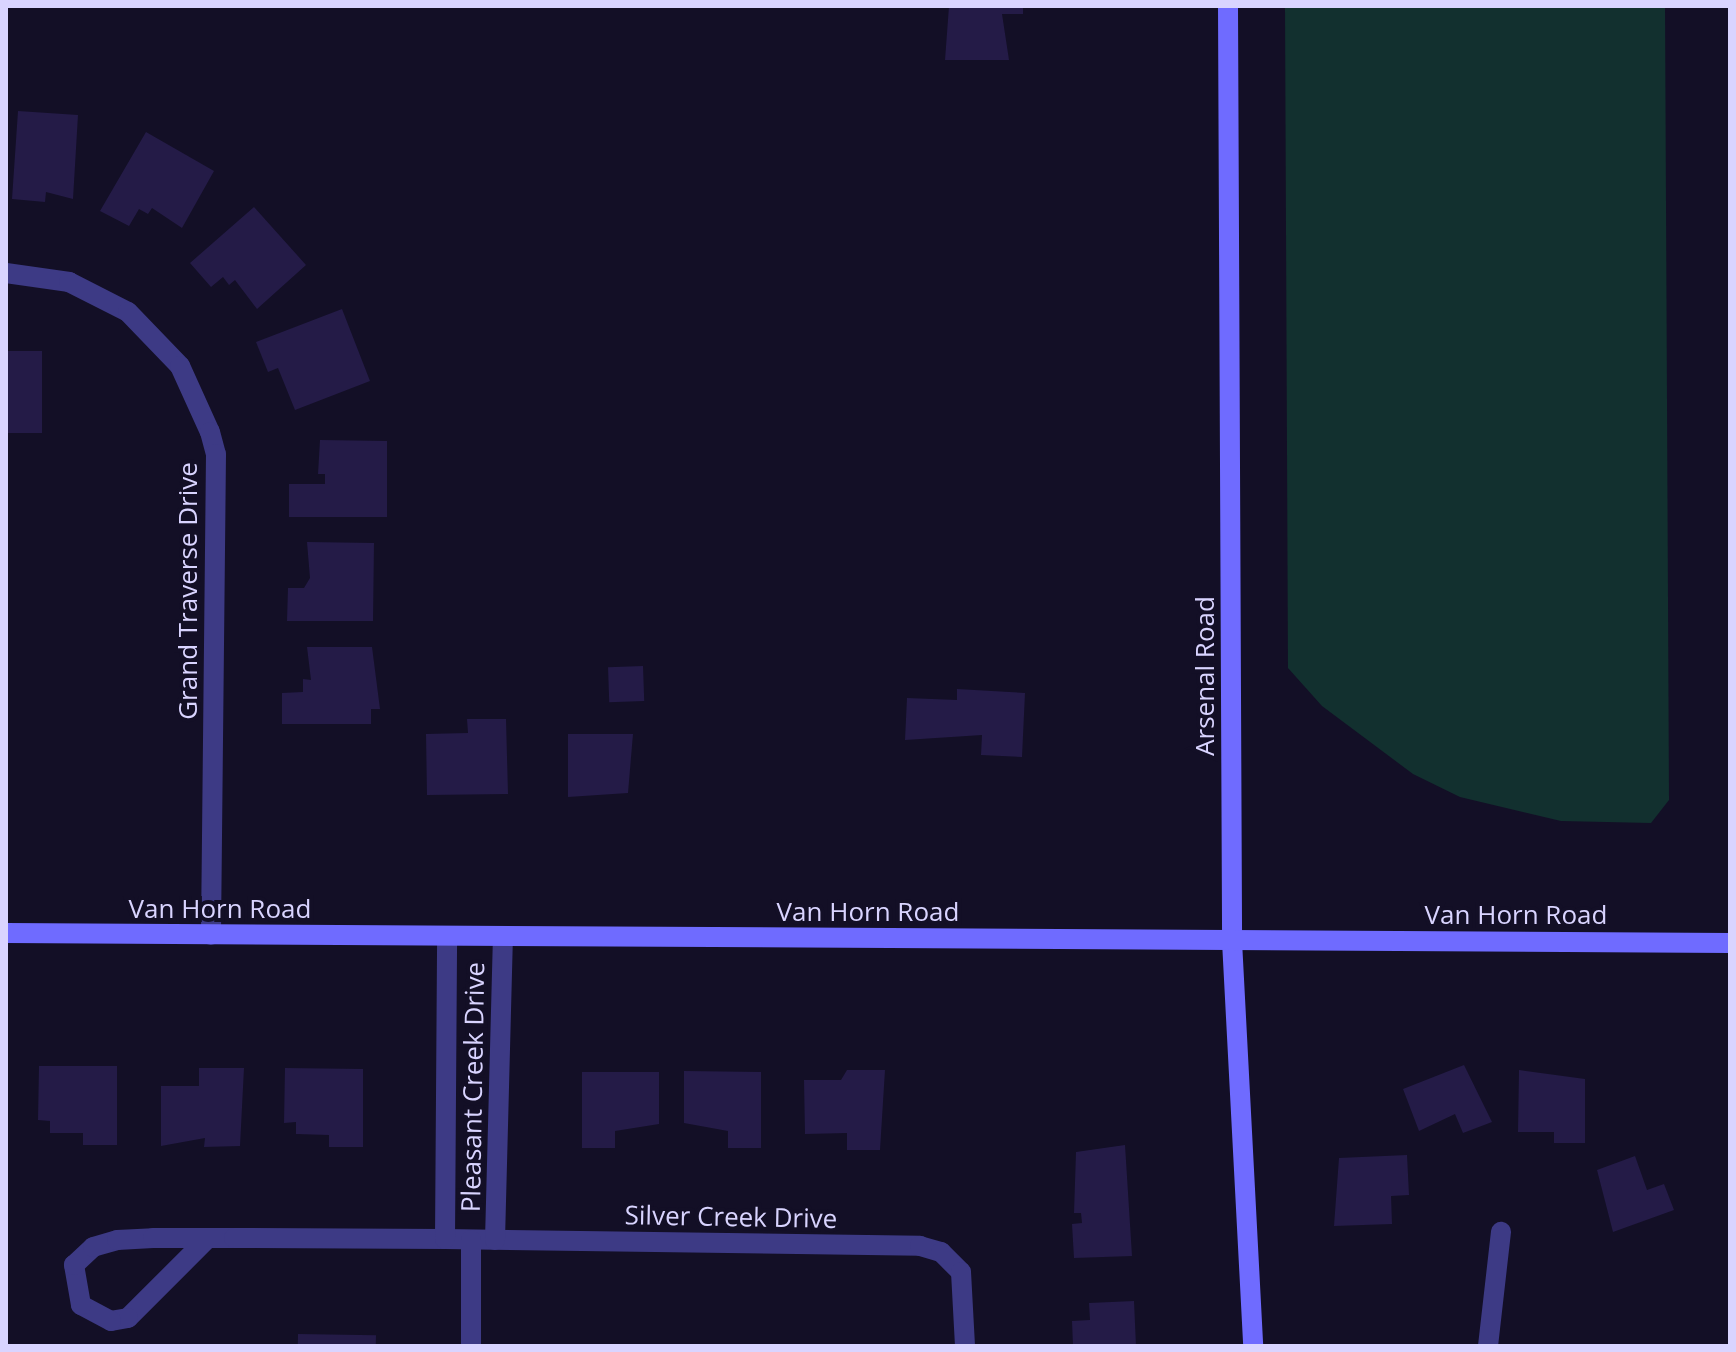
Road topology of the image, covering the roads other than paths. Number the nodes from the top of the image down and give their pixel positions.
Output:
1 (1228, 6) edge
2 (6, 273) edge
3 (6, 933) edge
4 (211, 935) junction
5 (447, 936) junction
6 (503, 936) junction
7 (1232, 941) junction
8 (1730, 943) edge
9 (1501, 1232) dead end
10 (208, 1238) junction
11 (445, 1239) junction
12 (471, 1240) junction
13 (495, 1240) junction
14 (471, 1346) edge
15 (965, 1346) edge
16 (1253, 1346) edge
17 (1488, 1346) edge

1 - 7 street, Arsenal Road
2 - 4 street, Grand Traverse Drive
3 - 4 street, Van Horn Road
4 - 5 street, Van Horn Road
5 - 6 street, Van Horn Road
5 - 11 street, Pleasant Creek Drive
6 - 7 street, Van Horn Road
6 - 13 street, Pleasant Creek Drive
7 - 8 street, Van Horn Road
7 - 16 street, Arsenal Road
9 - 17 street
10 - 10 street, Silver Creek Drive
10 - 11 street, Silver Creek Drive
11 - 12 street, Silver Creek Drive
12 - 13 street, Silver Creek Drive
12 - 14 street, Pleasant Creek Drive
13 - 15 street, Silver Creek Drive

